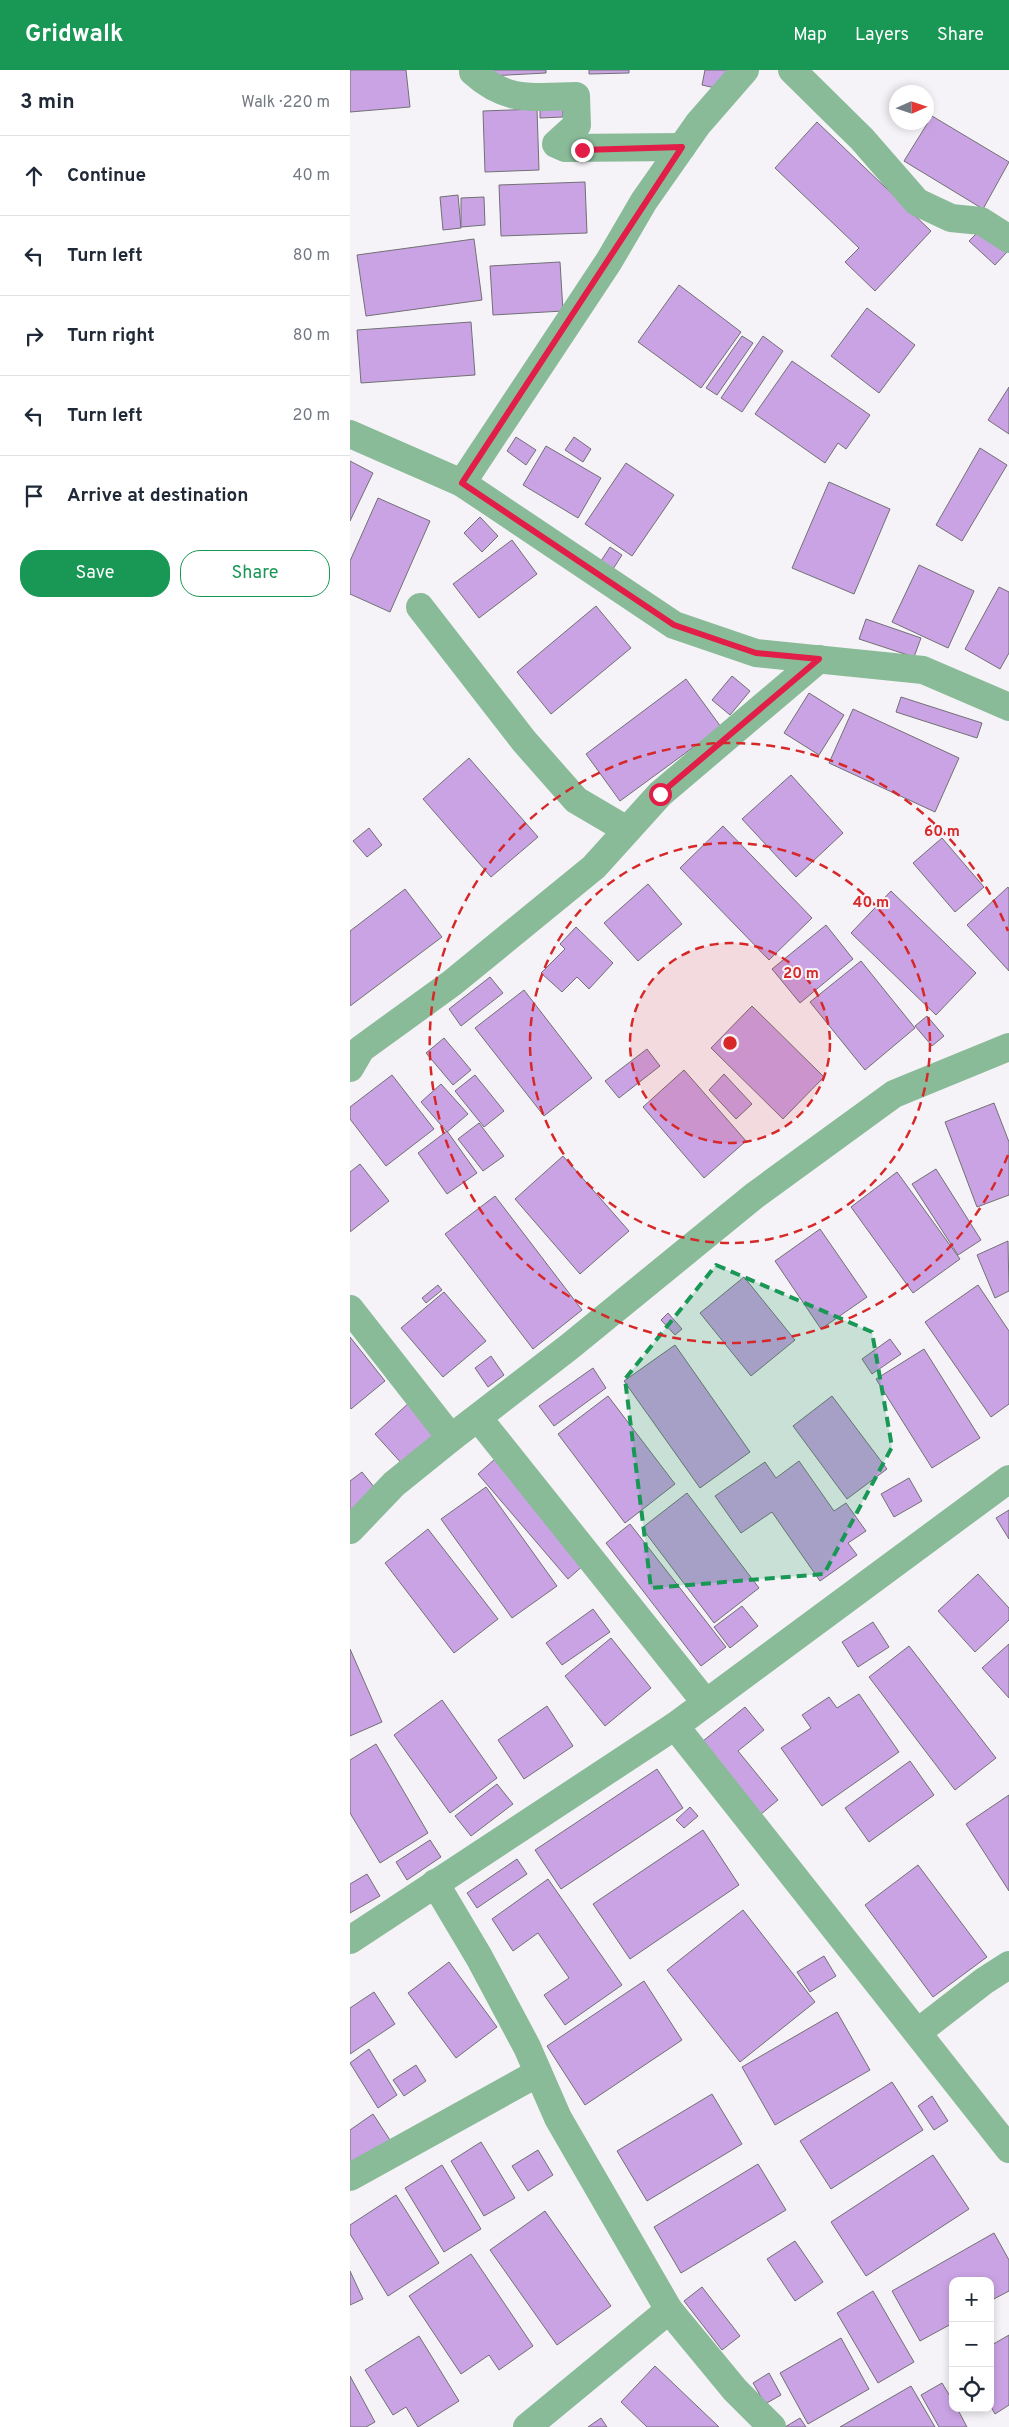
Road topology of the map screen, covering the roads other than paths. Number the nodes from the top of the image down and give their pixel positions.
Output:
1 (473, 70) edge
2 (745, 70) edge
3 (792, 70) edge
4 (682, 147) junction
5 (1009, 239) edge
6 (350, 434) edge
7 (462, 483) junction
8 (420, 607) dead end
9 (819, 659) junction
10 (1009, 707) edge
11 (628, 830) junction
12 (1009, 1047) edge
13 (350, 1066) edge
14 (350, 1309) edge
15 (478, 1418) junction
16 (451, 1438) junction
17 (1009, 1479) edge
18 (350, 1530) edge
19 (706, 1703) junction
20 (675, 1726) junction
21 (435, 1883) junction
22 (350, 1940) edge
23 (1009, 1965) edge
24 (918, 2032) junction
25 (538, 2073) junction
26 (1009, 2149) edge
27 (350, 2177) edge
28 (669, 2310) junction
29 (527, 2427) edge
30 (772, 2427) edge

1 - 4 street
2 - 4 street
3 - 5 street
4 - 7 street
6 - 7 street
7 - 9 street
8 - 11 street
9 - 10 street
9 - 11 street
11 - 13 street
12 - 15 street
14 - 16 street
15 - 16 street
15 - 19 street
16 - 18 street
17 - 19 street
19 - 20 street
20 - 21 street
20 - 24 street
21 - 22 street
21 - 25 street
23 - 24 street
24 - 26 street
25 - 27 street
25 - 28 street
28 - 29 street
28 - 30 street

